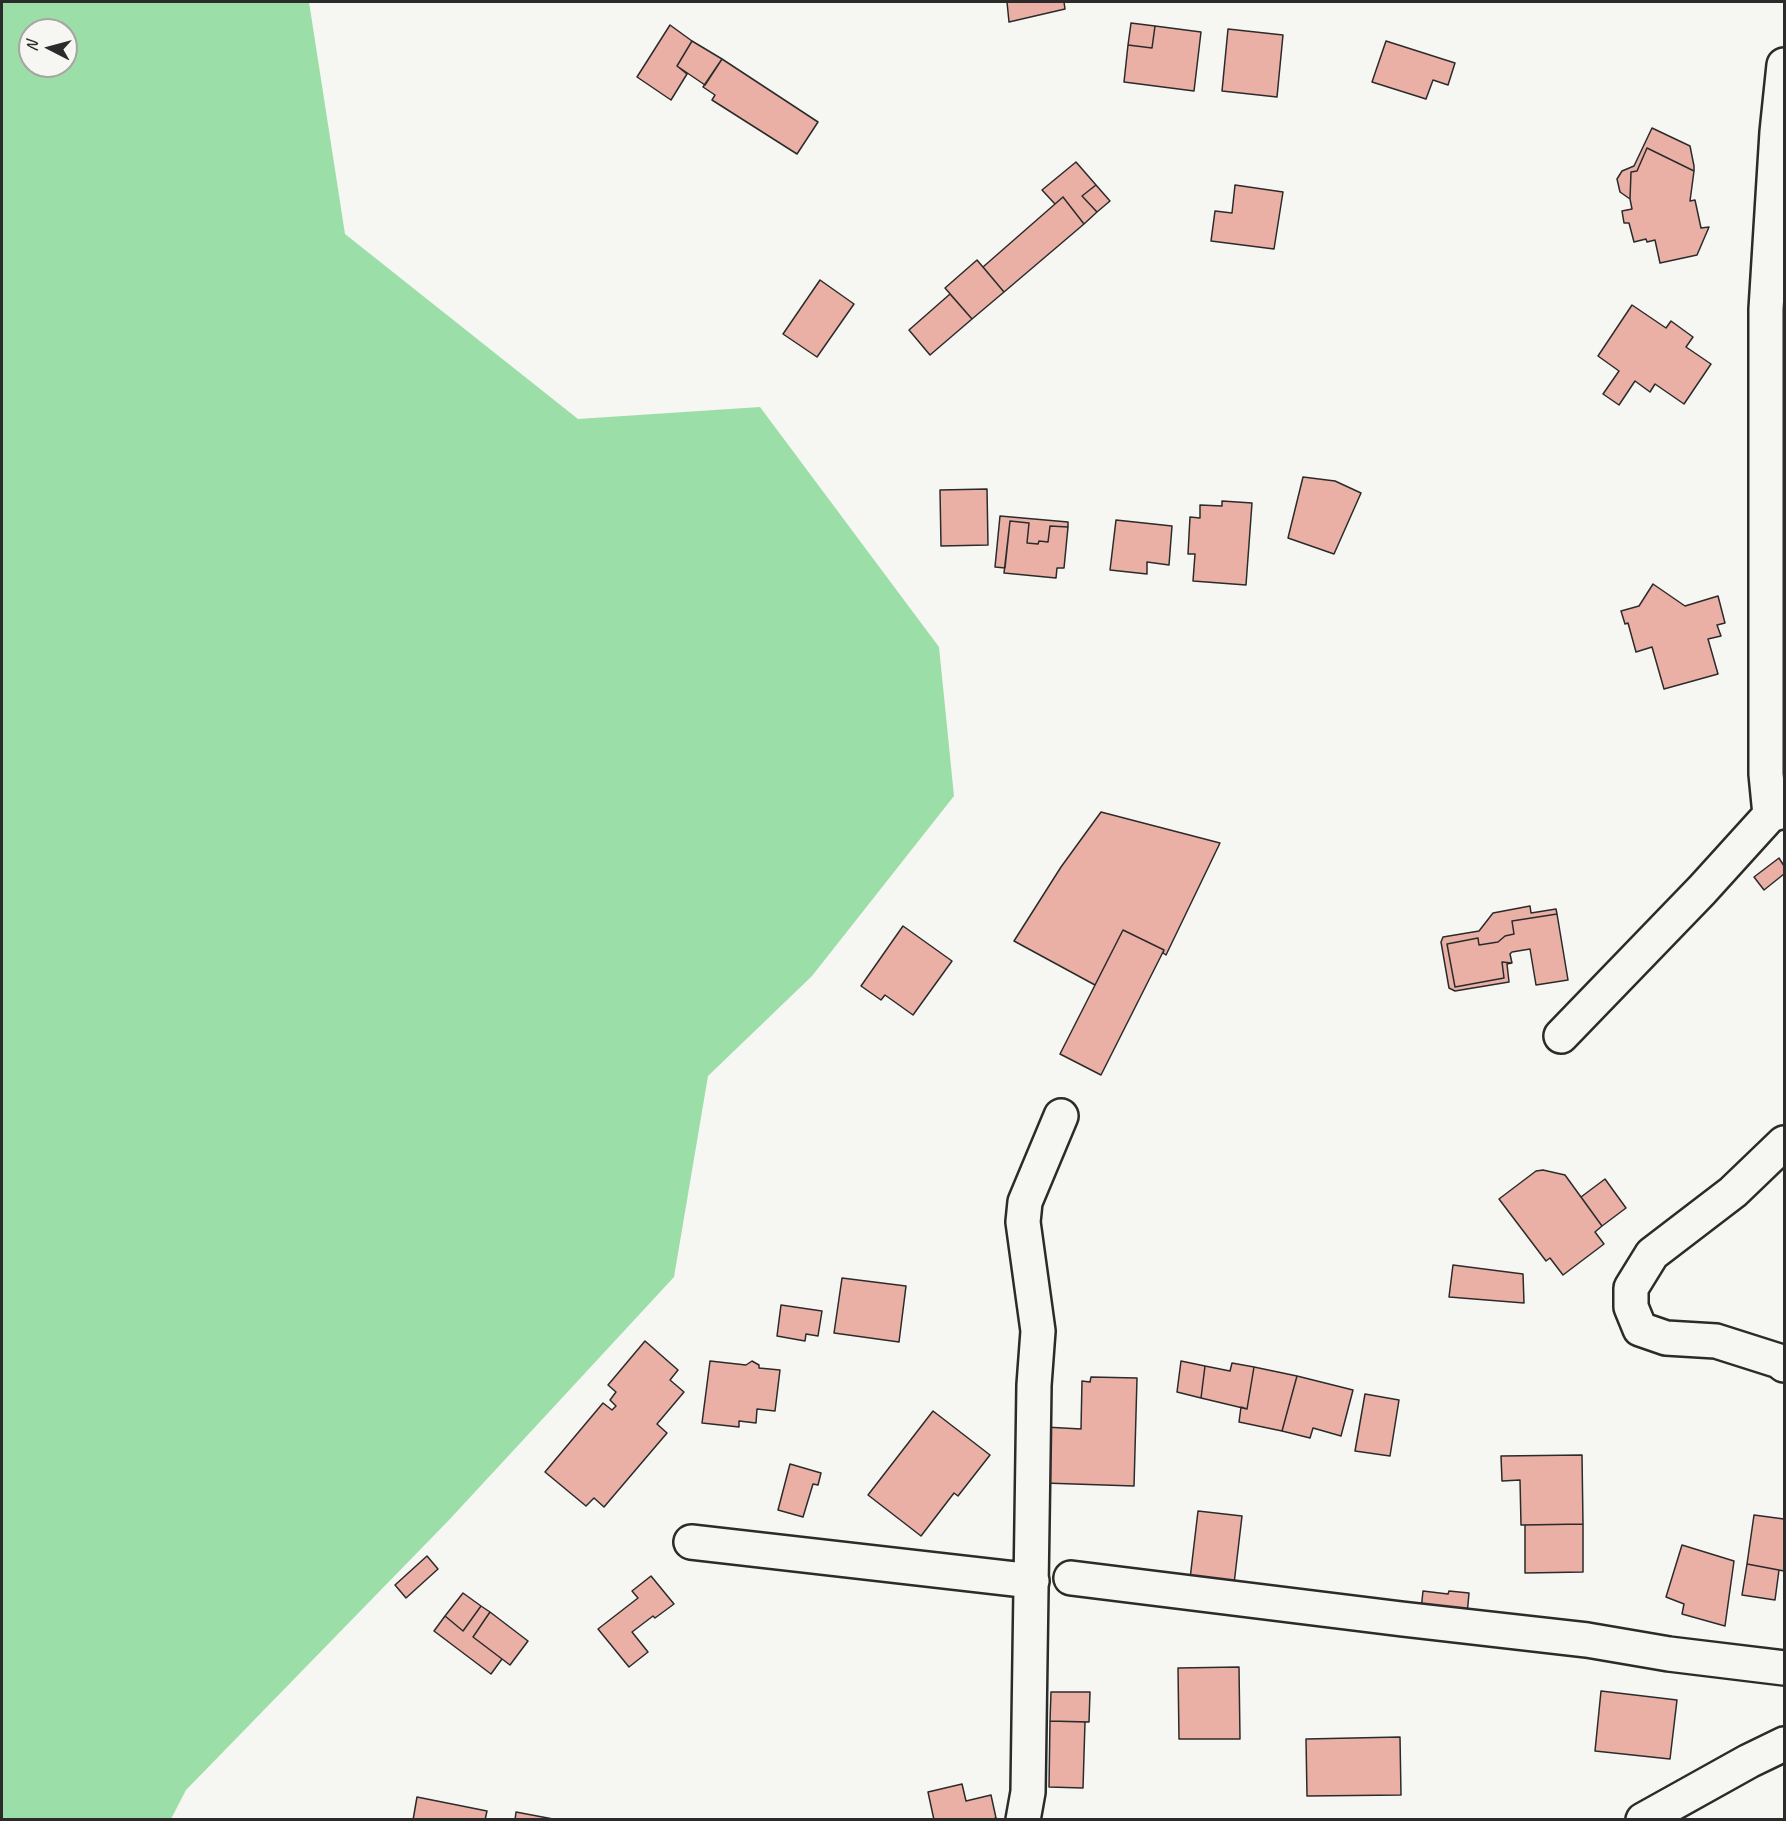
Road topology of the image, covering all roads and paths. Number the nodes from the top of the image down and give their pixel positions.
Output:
1 (1785, 65) edge
2 (1777, 813) edge
3 (1561, 1036) dead end
4 (1061, 1116) dead end
5 (1780, 1151) edge
6 (1785, 1365) edge
7 (691, 1542) dead end
8 (1071, 1578) dead end
9 (1032, 1581) junction
10 (1785, 1668) edge
11 (1785, 1744) edge
12 (1023, 1820) edge
13 (1644, 1820) edge

1 - 2 street
2 - 3 street
4 - 9 street
5 - 6 street
7 - 9 street
8 - 10 street
9 - 12 street
11 - 13 street

